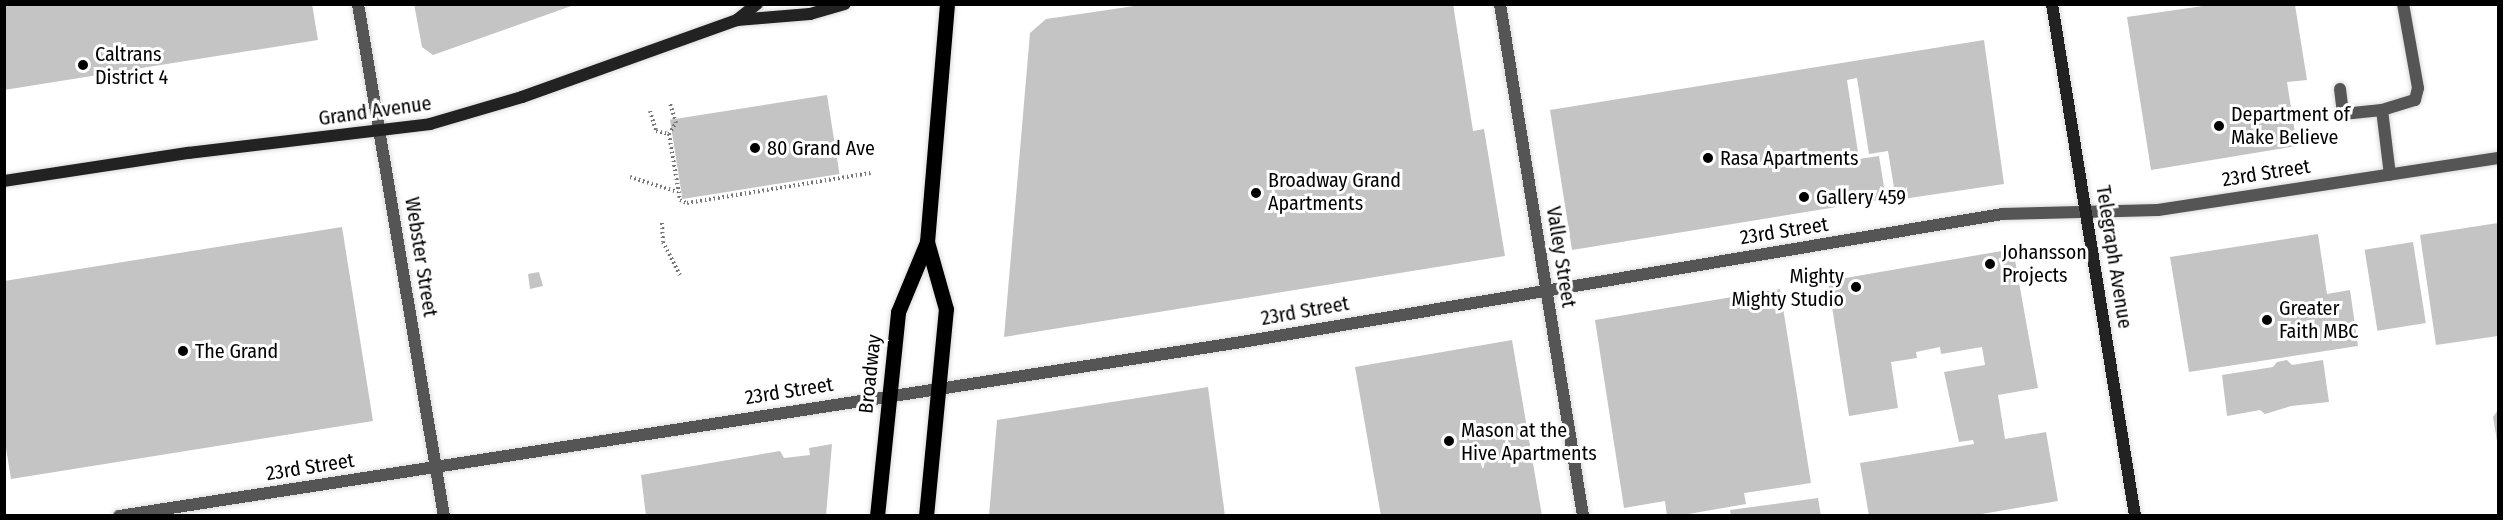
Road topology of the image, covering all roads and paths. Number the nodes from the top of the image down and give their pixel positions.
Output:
1 (358, 4) edge
2 (757, 4) edge
3 (845, 4) edge
4 (946, 4) edge
5 (1500, 4) edge
6 (2052, 4) edge
7 (2403, 4) edge
8 (737, 20) junction
9 (2340, 89) dead end
10 (670, 104) dead end
11 (2382, 110) junction
12 (650, 111) dead end
13 (380, 130) junction
14 (669, 134) junction
15 (2499, 158) edge
16 (871, 173) dead end
17 (2390, 175) junction
18 (630, 177) dead end
19 (4, 180) edge
20 (678, 192) junction
21 (2087, 211) junction
22 (662, 223) dead end
23 (927, 242) junction
24 (680, 274) dead end
25 (1547, 290) junction
26 (938, 387) junction
27 (889, 395) junction
28 (435, 468) junction
29 (119, 516) edge
30 (444, 516) edge
31 (877, 516) edge
32 (926, 516) edge
33 (1583, 516) edge
34 (2135, 516) edge

1 - 13 street, Webster Street
2 - 8 main road, Grand Avenue
3 - 8 main road, Grand Avenue
4 - 23 main road, Broadway
5 - 25 street, Valley Street
6 - 21 main road, Telegraph Avenue
7 - 11 street
8 - 13 main road, Grand Avenue
9 - 11 street
10 - 14 path
11 - 17 street
12 - 14 path
13 - 19 main road, Grand Avenue
13 - 28 street, Webster Street
14 - 20 path
15 - 17 street, 23rd Street
16 - 20 path
17 - 21 street, 23rd Street
18 - 20 path
21 - 25 street, 23rd Street
21 - 34 main road, Telegraph Avenue
22 - 24 path
23 - 26 main road, Broadway
23 - 27 main road, Broadway
25 - 26 street, 23rd Street
25 - 33 street, Valley Street
26 - 27 street, 23rd Street
26 - 32 main road, Broadway
27 - 28 street, 23rd Street
27 - 31 main road, Broadway
28 - 29 street, 23rd Street
28 - 30 street, Webster Street

